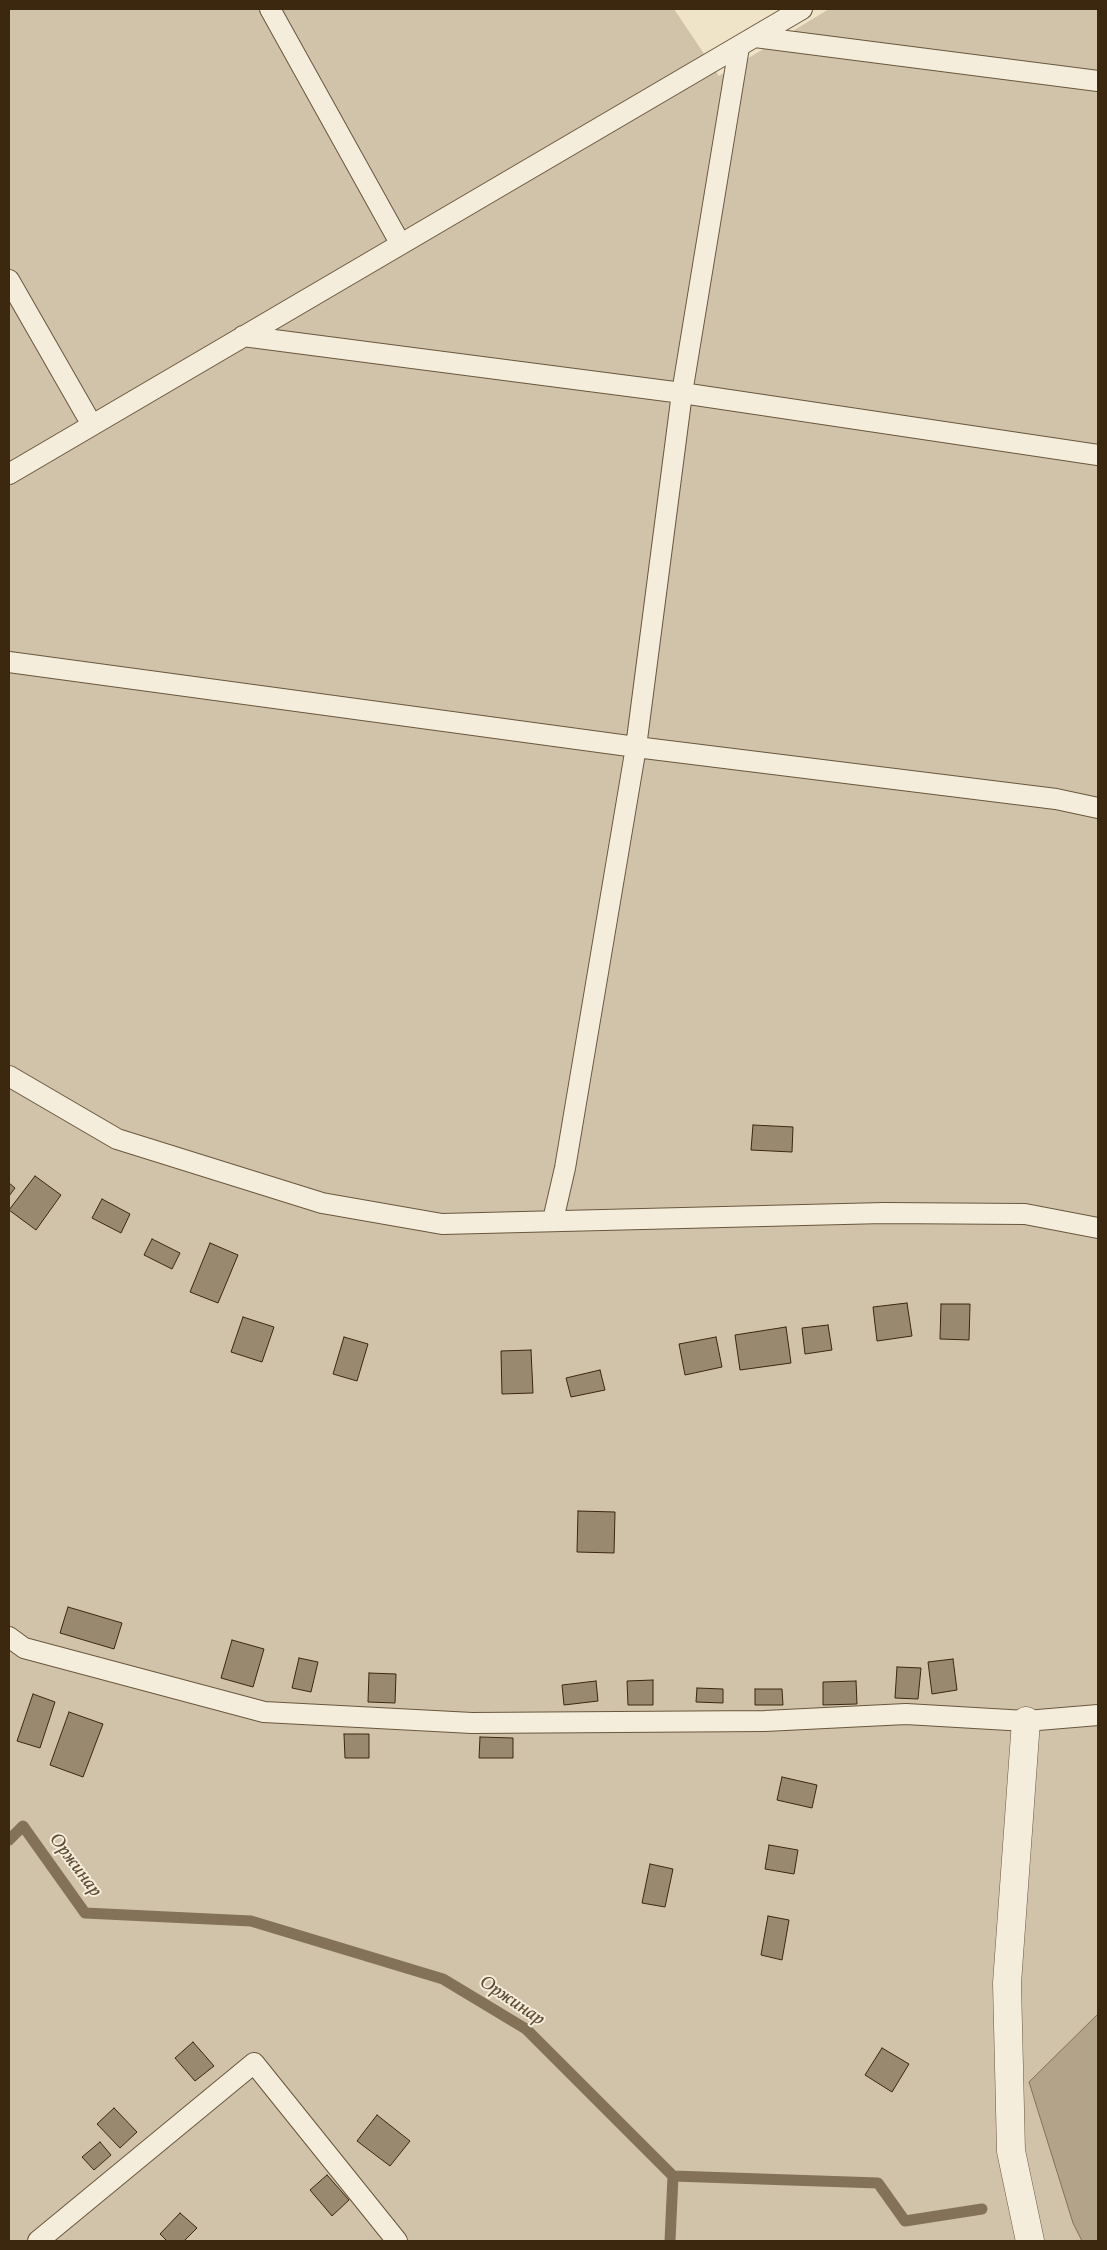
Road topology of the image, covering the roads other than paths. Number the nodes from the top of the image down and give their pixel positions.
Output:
1 (270, 9) edge
2 (802, 9) edge
3 (747, 42) junction
4 (1098, 81) edge
5 (400, 243) junction
6 (9, 280) edge
7 (244, 336) junction
8 (682, 393) junction
9 (92, 425) junction
10 (1098, 455) edge
11 (9, 474) edge
12 (9, 662) edge
13 (636, 747) junction
14 (1098, 808) edge
15 (9, 1076) edge
16 (553, 1220) junction
17 (1098, 1228) edge
18 (9, 1637) edge
19 (1098, 1714) edge
20 (1026, 1721) junction
21 (38, 2241) edge
22 (397, 2241) edge
23 (1030, 2241) edge

1 - 5 lane
2 - 3 lane
3 - 4 lane
3 - 5 lane
3 - 8 lane
5 - 7 lane
6 - 9 lane
7 - 8 lane
7 - 9 lane
8 - 10 lane
8 - 13 lane
9 - 11 lane
12 - 13 lane
13 - 14 lane
13 - 16 lane
15 - 16 lane
16 - 17 lane
18 - 20 lane
19 - 20 lane
20 - 23 street
21 - 22 lane

